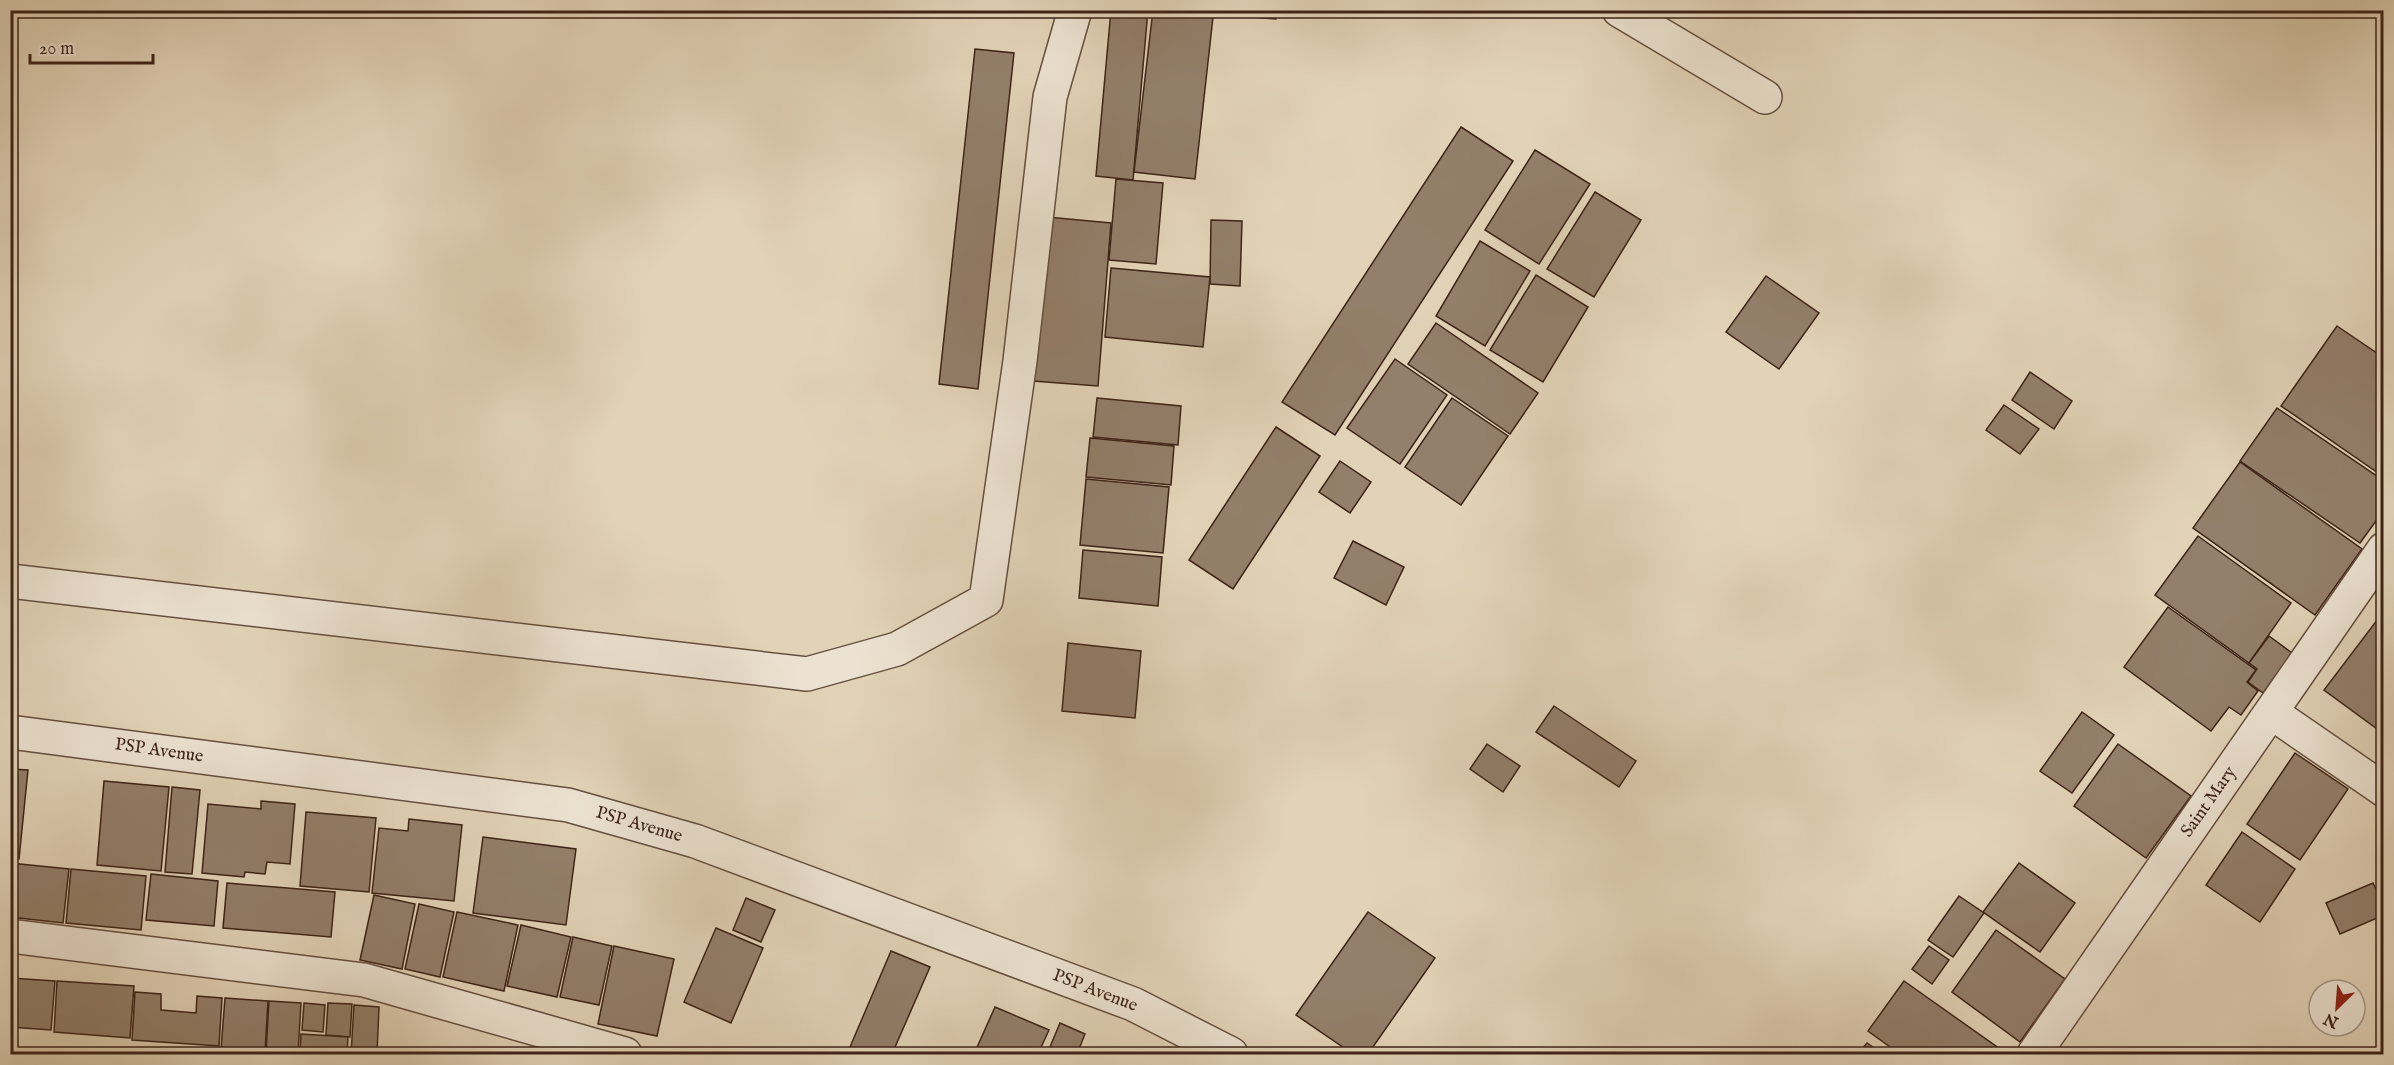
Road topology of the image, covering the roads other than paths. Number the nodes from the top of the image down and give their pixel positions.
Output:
1 (1075, 10) edge
2 (1619, 10) edge
3 (1765, 97) dead end
4 (2384, 549) edge
5 (10, 581) edge
6 (2272, 713) junction
7 (10, 732) edge
8 (2384, 790) edge
9 (10, 936) edge
10 (625, 1054) edge
11 (1231, 1054) edge
12 (2034, 1054) edge

1 - 5 street
2 - 3 street
4 - 6 street, Saint Mary
6 - 8 street
6 - 12 street, Saint Mary
7 - 11 street, PSP Avenue
9 - 10 street

